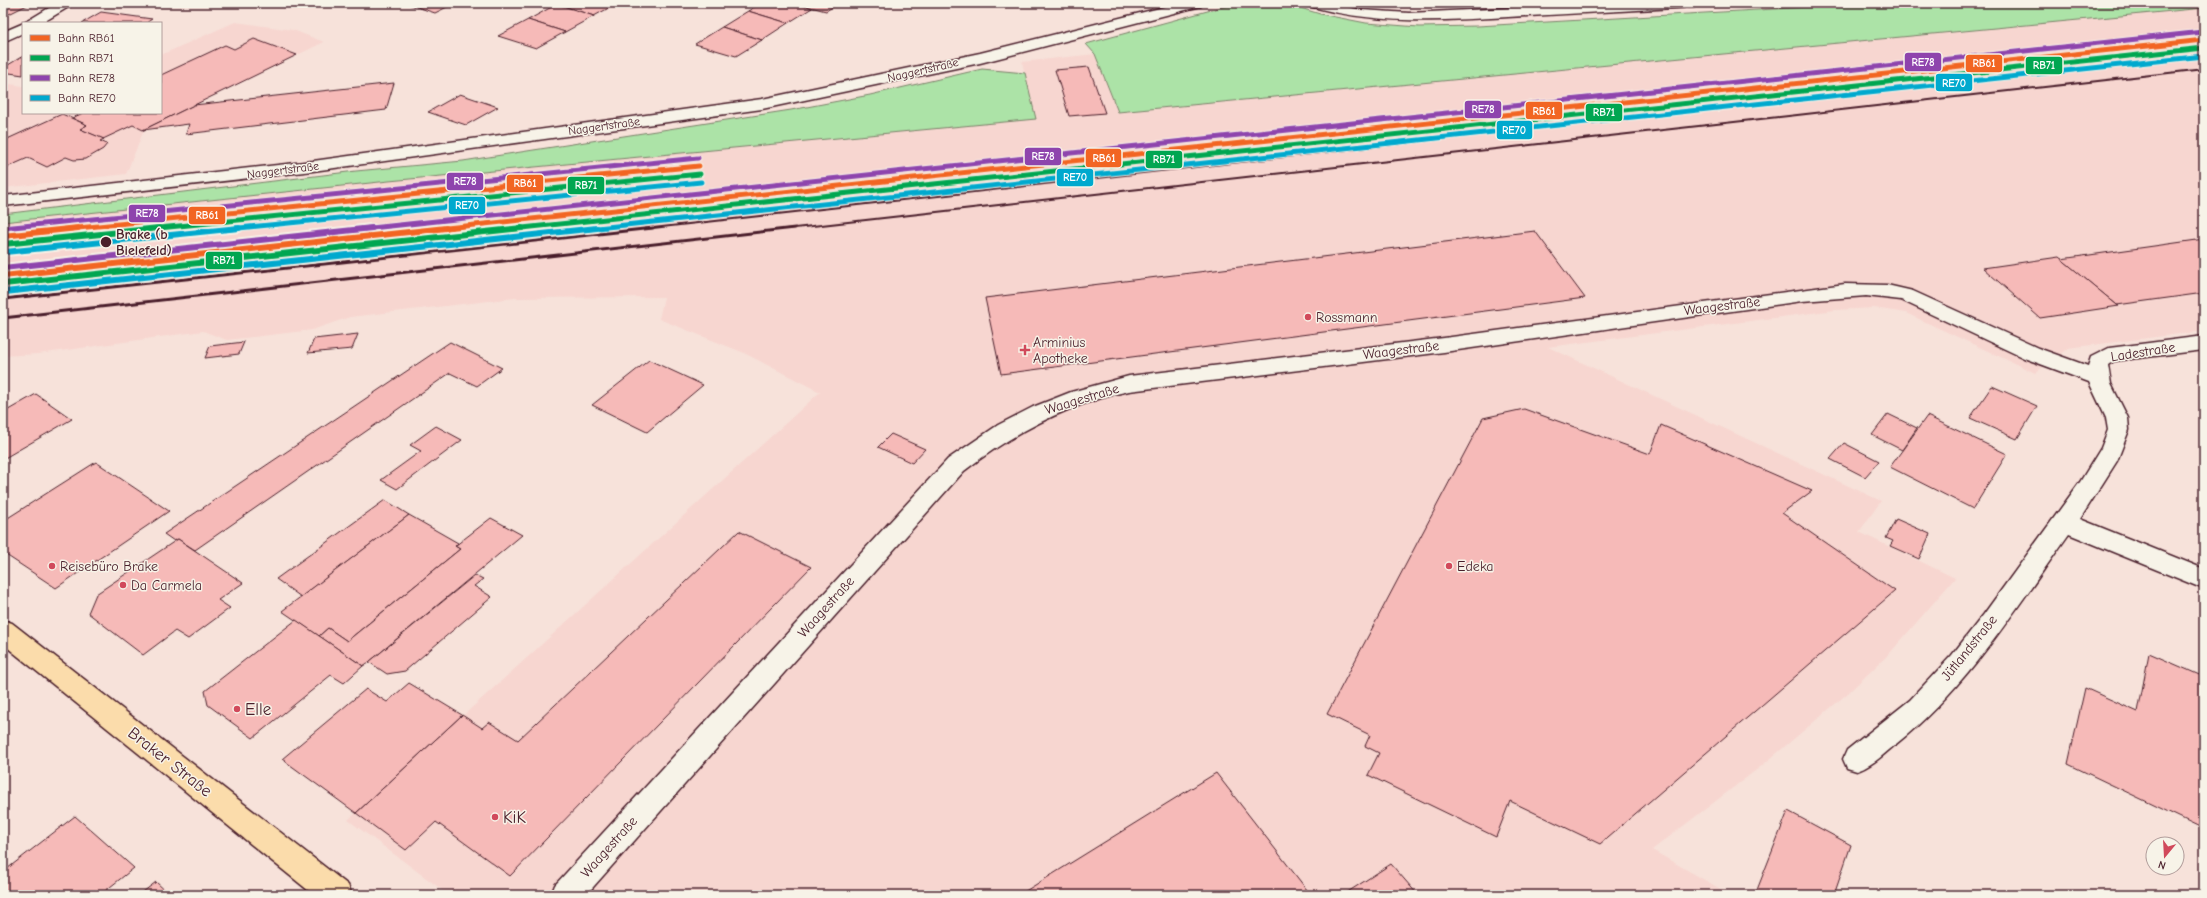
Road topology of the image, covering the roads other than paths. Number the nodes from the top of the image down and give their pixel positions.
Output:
1 (68, 3) edge
2 (1196, 3) edge
3 (1314, 3) edge
4 (1694, 3) edge
5 (33, 22) edge
6 (22, 28) edge
7 (3, 38) edge
8 (3, 201) edge
9 (2204, 343) edge
10 (2099, 378) junction
11 (2064, 522) junction
12 (2204, 579) edge
13 (3, 630) edge
14 (1858, 759) dead end
15 (337, 895) edge
16 (566, 895) edge

1 - 5 street
2 - 8 street, Naggertstraße
3 - 4 street
6 - 7 street
9 - 10 street, Ladestraße
10 - 11 street, Jütlandstraße
10 - 16 street, Waagestraße
11 - 12 street
11 - 14 street, Jütlandstraße
13 - 15 main road, Braker Straße

